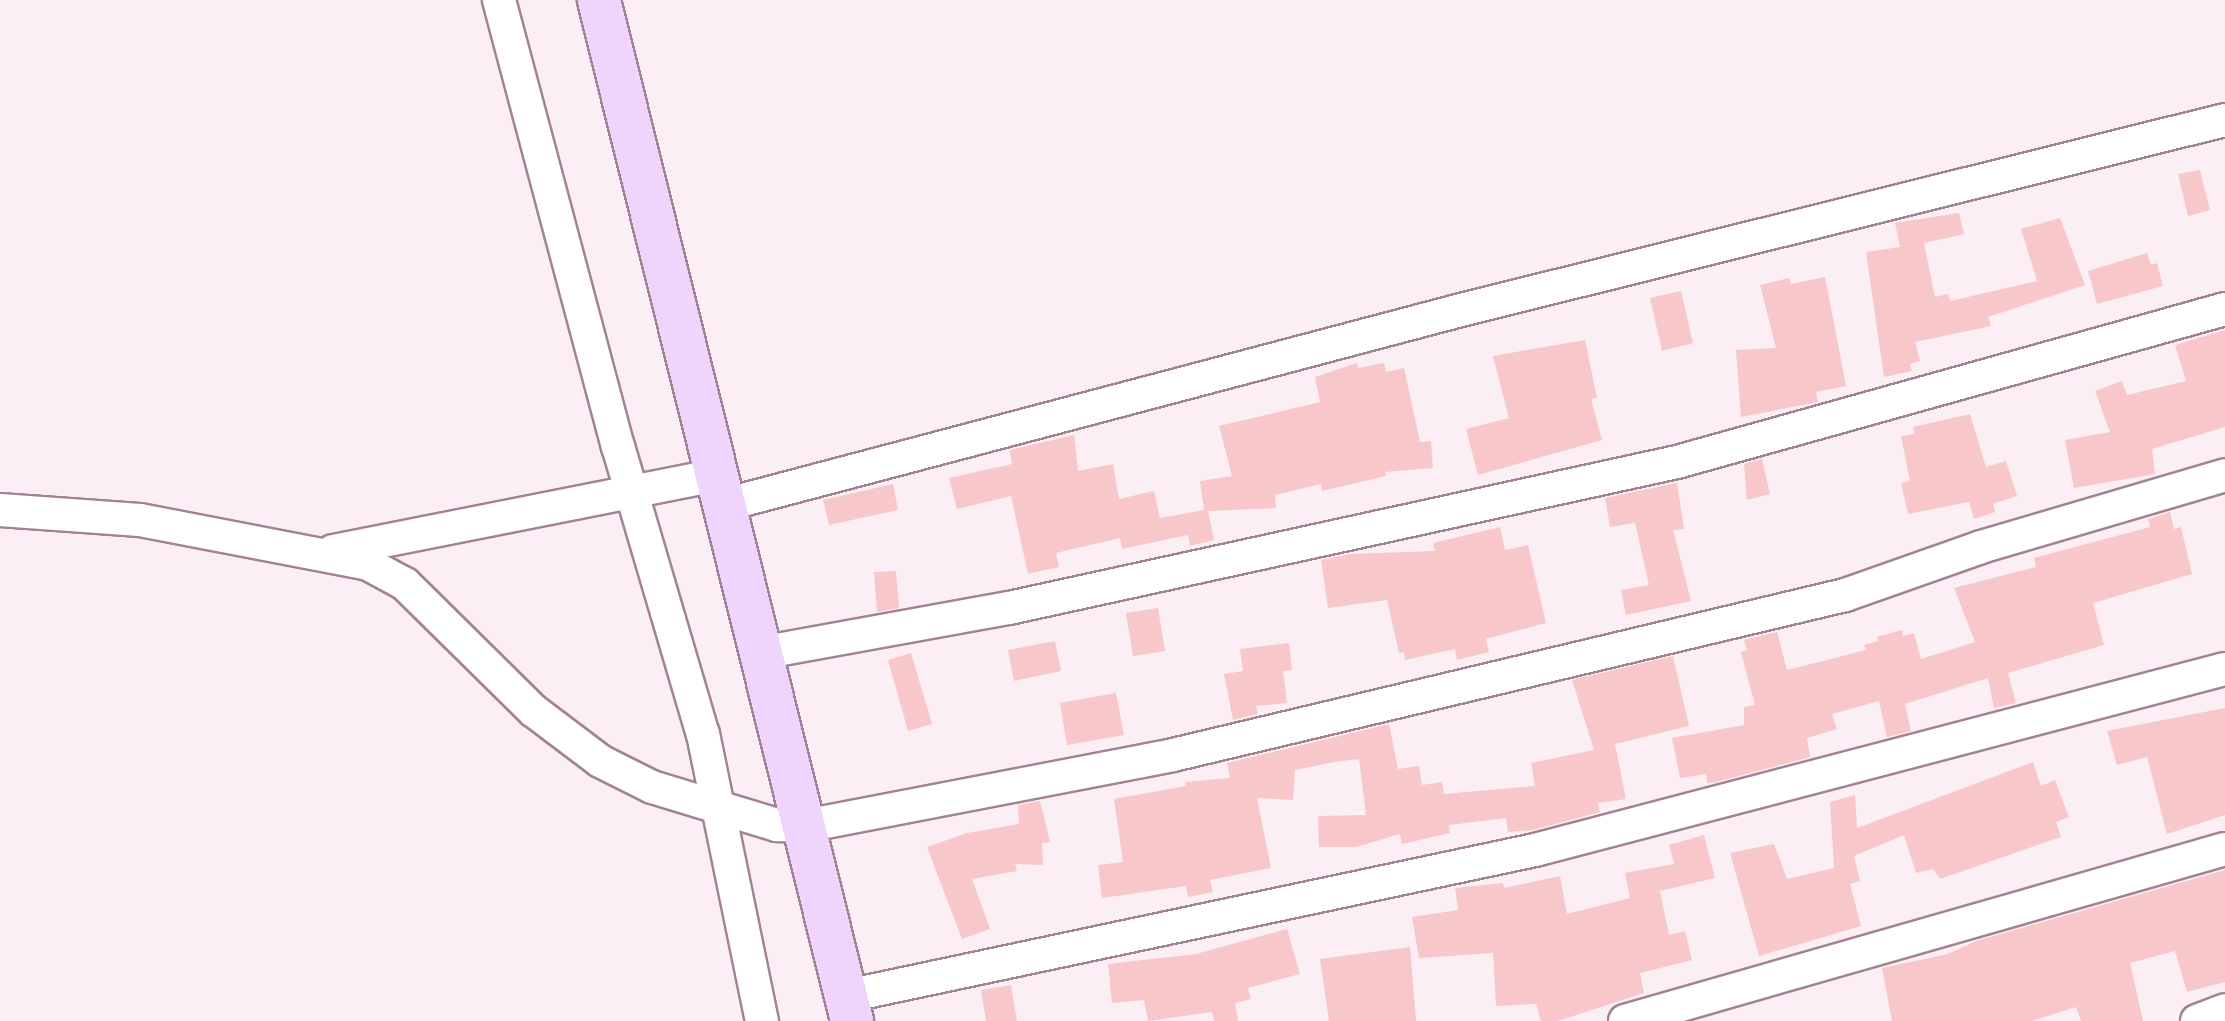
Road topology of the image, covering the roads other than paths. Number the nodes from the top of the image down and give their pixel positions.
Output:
1 (499, 0) edge
2 (599, 0) edge
3 (2225, 120) edge
4 (2225, 309) edge
5 (2225, 475) edge
6 (634, 490) junction
7 (720, 490) junction
8 (0, 510) edge
9 (325, 553) junction
10 (761, 653) junction
11 (2225, 668) edge
12 (716, 803) junction
13 (805, 826) junction
14 (2225, 849) edge
15 (849, 1009) edge
16 (2225, 1010) edge
17 (762, 1021) edge
18 (1625, 1021) edge
19 (2196, 1021) edge

1 - 6 street
2 - 7 main road
3 - 7 street
4 - 10 street
5 - 13 street
6 - 7 street
6 - 9 street
6 - 12 street
7 - 10 main road
8 - 9 street
9 - 12 street
10 - 13 main road
11 - 15 street
12 - 13 street
12 - 17 street
13 - 15 main road
14 - 18 street
16 - 19 street

